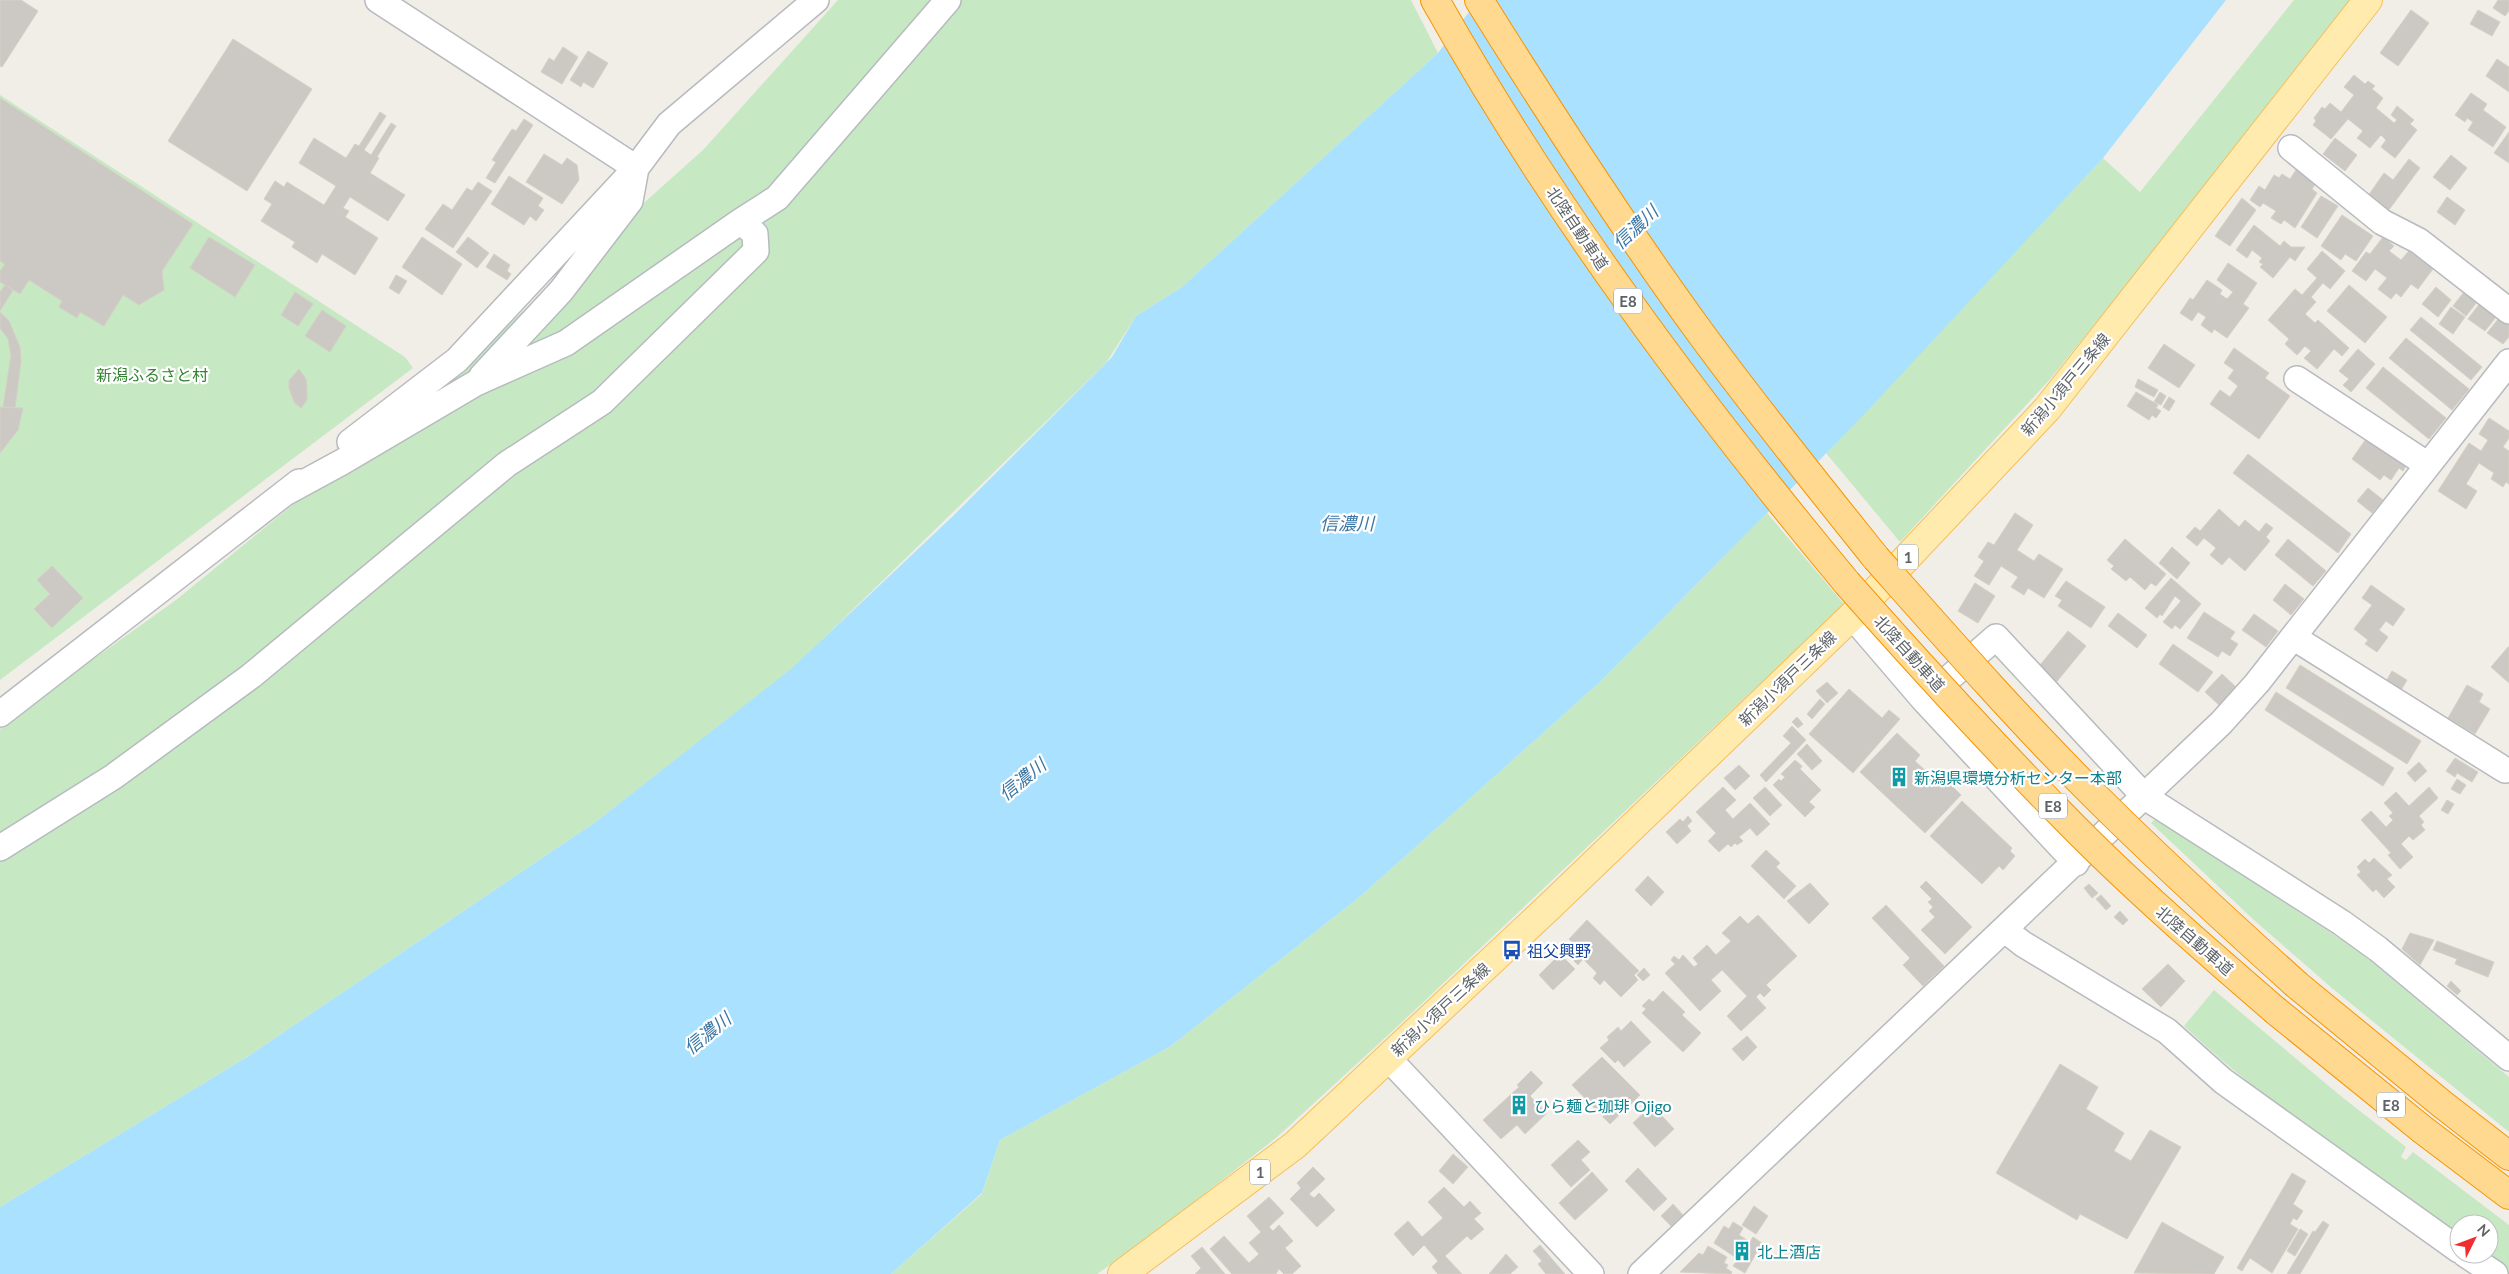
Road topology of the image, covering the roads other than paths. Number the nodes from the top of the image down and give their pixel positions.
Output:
1 (378, 0) edge
2 (816, 0) edge
3 (948, 0) edge
4 (1435, 0) edge
5 (1479, 0) edge
6 (2368, 0) edge
7 (2291, 148) dead end
8 (636, 168) junction
9 (741, 221) junction
10 (2509, 311) edge
11 (2509, 362) edge
12 (2297, 380) dead end
13 (476, 383) junction
14 (2428, 465) junction
15 (285, 493) junction
16 (1852, 616) junction
17 (2293, 637) junction
18 (1924, 700) junction
19 (0, 714) edge
20 (2506, 770) dead end
21 (2145, 797) junction
22 (0, 848) edge
23 (2076, 863) junction
24 (2005, 930) junction
25 (1388, 1058) junction
26 (2509, 1058) edge
27 (2509, 1156) edge
28 (2509, 1195) edge
29 (2449, 1243) edge
30 (2480, 1264) edge
31 (1648, 1272) edge
32 (1122, 1274) edge
33 (1591, 1274) edge
34 (2495, 1274) edge

1 - 8 street
2 - 8 street
3 - 9 street
4 - 28 highway, 北陸自動車道 / E8, bridge
5 - 27 highway, E8, bridge
6 - 16 main road, 新潟小須戸三条線 / 1
7 - 10 street
8 - 13 street
8 - 15 street
9 - 13 street
9 - 22 street
11 - 14 street
12 - 14 street
13 - 15 street
14 - 17 street
15 - 19 street
16 - 18 street
16 - 25 main road, 新潟小須戸三条線 / 1
17 - 20 street
17 - 21 street
18 - 21 street
18 - 23 street
21 - 23 street
21 - 26 street
23 - 24 street
24 - 29 street
24 - 31 street
25 - 32 main road, 新潟小須戸三条線 / 1
25 - 33 street
30 - 34 street

